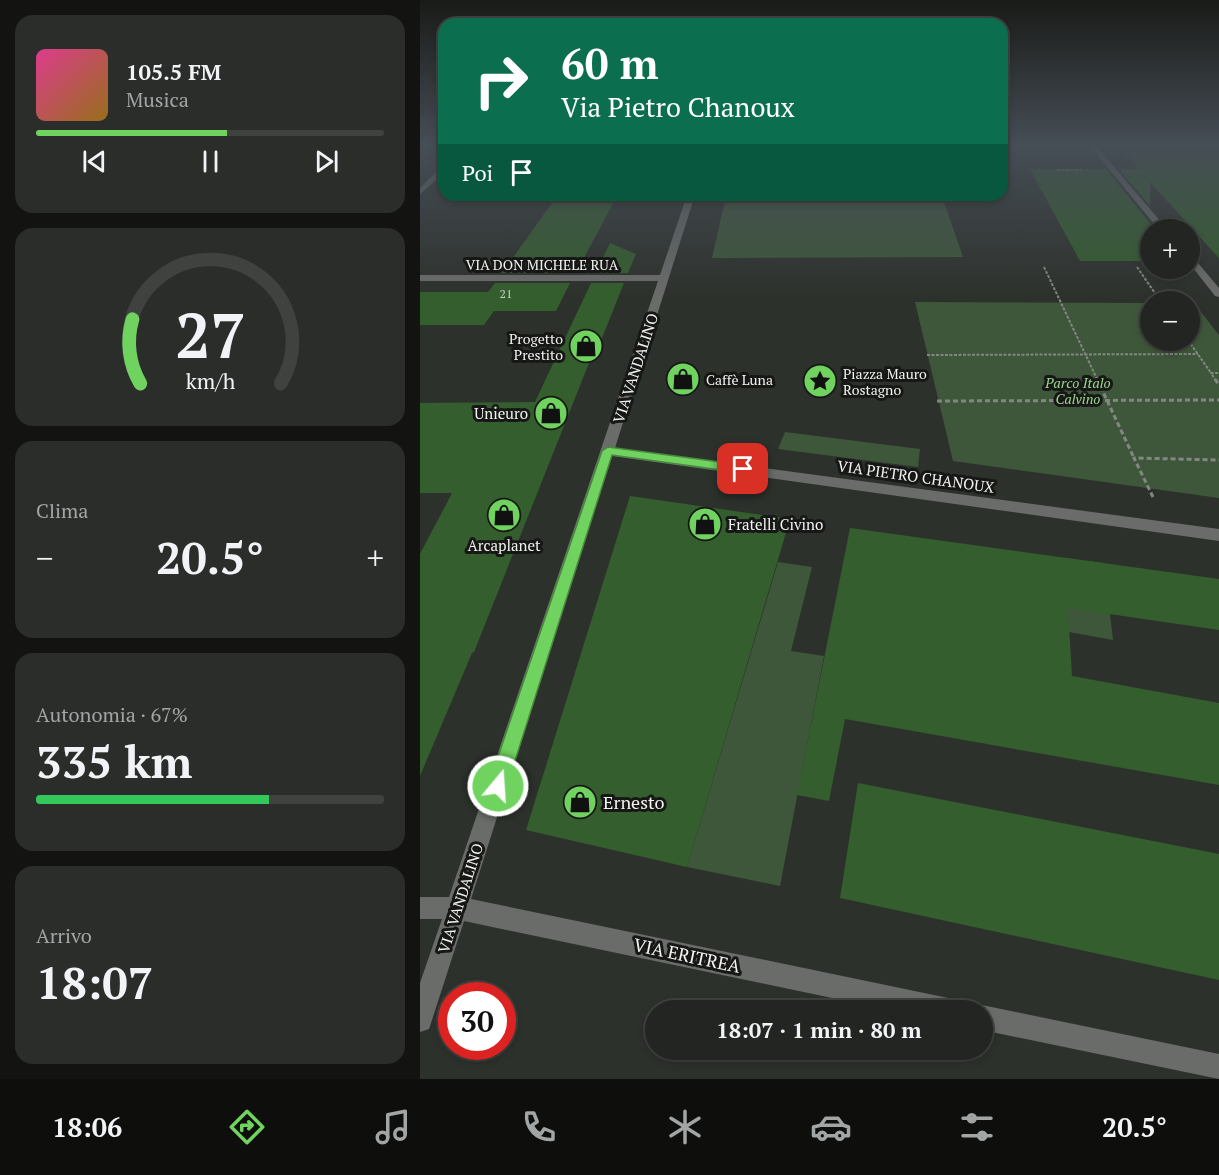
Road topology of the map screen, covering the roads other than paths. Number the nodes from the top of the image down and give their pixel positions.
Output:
1 (1136, 196) edge
2 (690, 201) edge
3 (1155, 219) edge
4 (1200, 271) edge
5 (1203, 275) junction
6 (1219, 275) edge
7 (420, 278) edge
8 (664, 278) junction
9 (1219, 294) edge
10 (608, 451) junction
11 (1219, 535) edge
12 (420, 908) edge
13 (458, 908) junction
14 (900, 1000) edge
15 (993, 1019) edge
16 (420, 1020) edge
17 (1219, 1067) edge

1 - 3 street
2 - 8 street, VIA VANDALINO
4 - 5 street
5 - 6 street
5 - 9 street
7 - 8 street, VIA DON MICHELE RUA
8 - 10 street, VIA VANDALINO
10 - 11 street, VIA PIETRO CHANOUX
10 - 13 street, VIA VANDALINO
12 - 13 street, VIA ERITREA
13 - 14 street, VIA ERITREA
13 - 16 street, VIA VANDALINO
15 - 17 street

